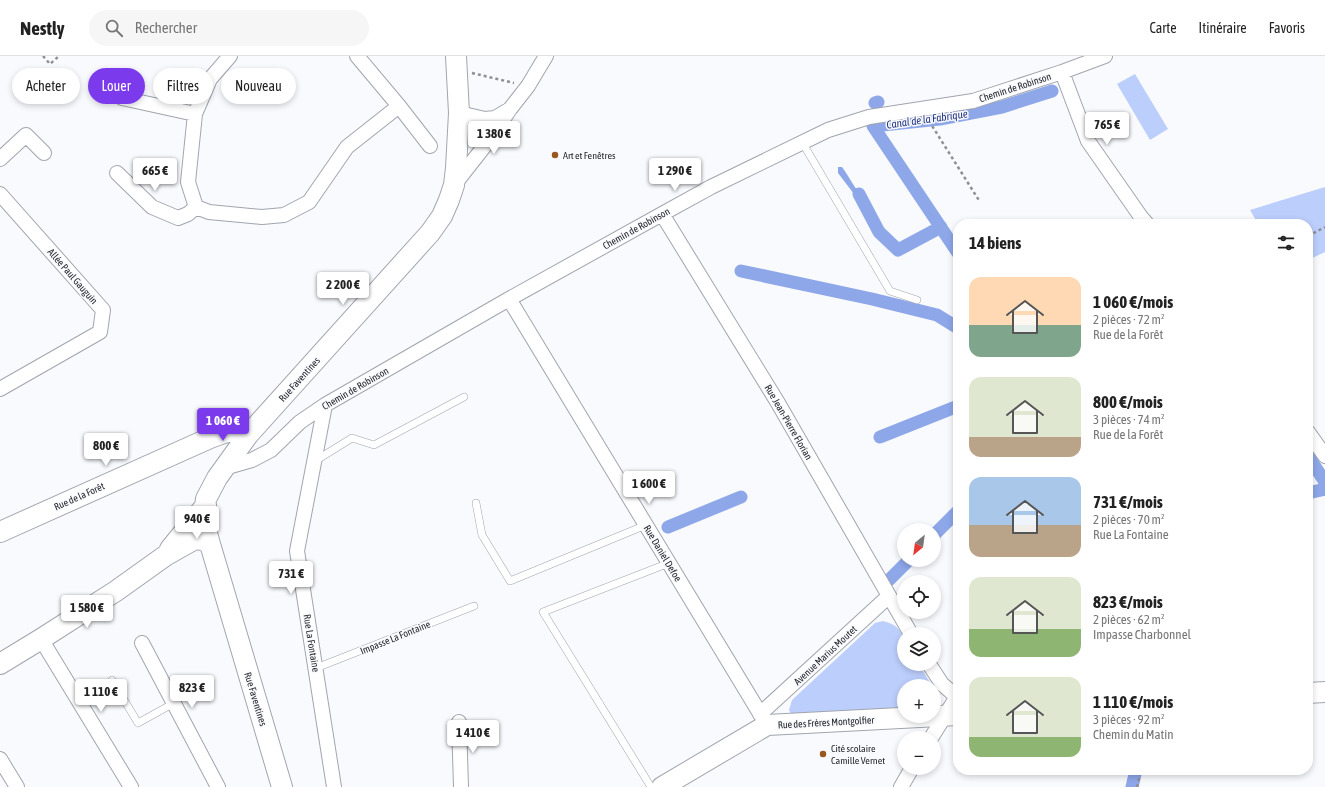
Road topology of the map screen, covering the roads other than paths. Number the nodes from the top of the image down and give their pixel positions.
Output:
1 (230, 56) edge
2 (357, 56) edge
3 (456, 56) edge
4 (546, 56) edge
5 (1106, 56) edge
6 (1062, 72) junction
7 (145, 103) edge
8 (399, 106) junction
9 (510, 109) junction
10 (459, 113) junction
11 (195, 114) junction
12 (802, 142) junction
13 (430, 146) dead end
14 (44, 153) dead end
15 (0, 159) edge
16 (118, 173) dead end
17 (454, 185) junction
18 (0, 194) edge
19 (196, 207) junction
20 (662, 214) junction
21 (1142, 219) edge
22 (509, 299) junction
23 (917, 300) dead end
24 (0, 389) edge
25 (464, 397) dead end
26 (325, 405) junction
27 (248, 436) junction
28 (1313, 439) edge
29 (1325, 456) edge
30 (314, 461) junction
31 (224, 468) junction
32 (476, 503) dead end
33 (206, 504) junction
34 (646, 525) junction
35 (0, 532) edge
36 (210, 544) junction
37 (165, 556) junction
38 (669, 563) junction
39 (889, 596) junction
40 (474, 606) dead end
41 (907, 627) edge
42 (41, 639) junction
43 (142, 643) dead end
44 (0, 664) edge
45 (316, 668) junction
46 (934, 671) edge
47 (112, 680) dead end
48 (1325, 692) edge
49 (1313, 693) edge
50 (174, 703) junction
51 (953, 704) edge
52 (953, 706) edge
53 (953, 707) edge
54 (764, 720) junction
55 (459, 722) dead end
56 (936, 731) edge
57 (2, 766) edge
58 (908, 775) edge
59 (17, 787) edge
60 (131, 787) edge
61 (218, 787) edge
62 (282, 787) edge
63 (334, 787) edge
64 (461, 787) edge
65 (651, 787) edge
66 (662, 787) edge
67 (901, 787) edge

1 - 11 street
2 - 8 street
3 - 10 street, Rue Faventines
4 - 9 street
5 - 6 street, Chemin de Robinson
6 - 12 street, Chemin de Robinson
6 - 21 street
7 - 11 street
8 - 13 street
8 - 19 street
9 - 10 street
9 - 17 street
10 - 17 street, Rue Faventines
11 - 19 street
12 - 20 street, Chemin de Robinson
12 - 23 lane
14 - 15 street
16 - 19 street
17 - 27 street, Rue Faventines
18 - 24 street, Allée Paul Gauguin
20 - 22 street, Chemin de Robinson
20 - 39 street, Rue Jean-Pierre Florian
22 - 26 street, Chemin de Robinson
22 - 34 street, Rue Daniel Defoe
25 - 30 lane
26 - 30 street, Rue La Fontaine
26 - 31 street, Chemin de Robinson
27 - 31 street, Rue Faventines
27 - 35 street, Rue de la Forêt
28 - 29 street
30 - 45 street, Rue La Fontaine
31 - 33 street, Rue Faventines
32 - 34 lane
33 - 36 street, Rue Faventines
33 - 37 street
34 - 38 street, Rue Daniel Defoe
36 - 37 street
36 - 62 street, Rue Faventines
37 - 42 street
38 - 54 street, Rue Daniel Defoe
38 - 65 lane
39 - 41 street, Rue Jean-Pierre Florian
39 - 54 street, Avenue Marius Moutet
40 - 45 lane, Impasse La Fontaine
42 - 44 street
42 - 60 street
43 - 50 street
45 - 63 street, Rue La Fontaine
46 - 51 street
47 - 50 lane
48 - 49 street
50 - 61 street
52 - 54 street, Rue des Frères Montgolfier
53 - 56 street
54 - 66 street, Rue des Frères Montgolfier
55 - 64 street
57 - 59 street
58 - 67 street

